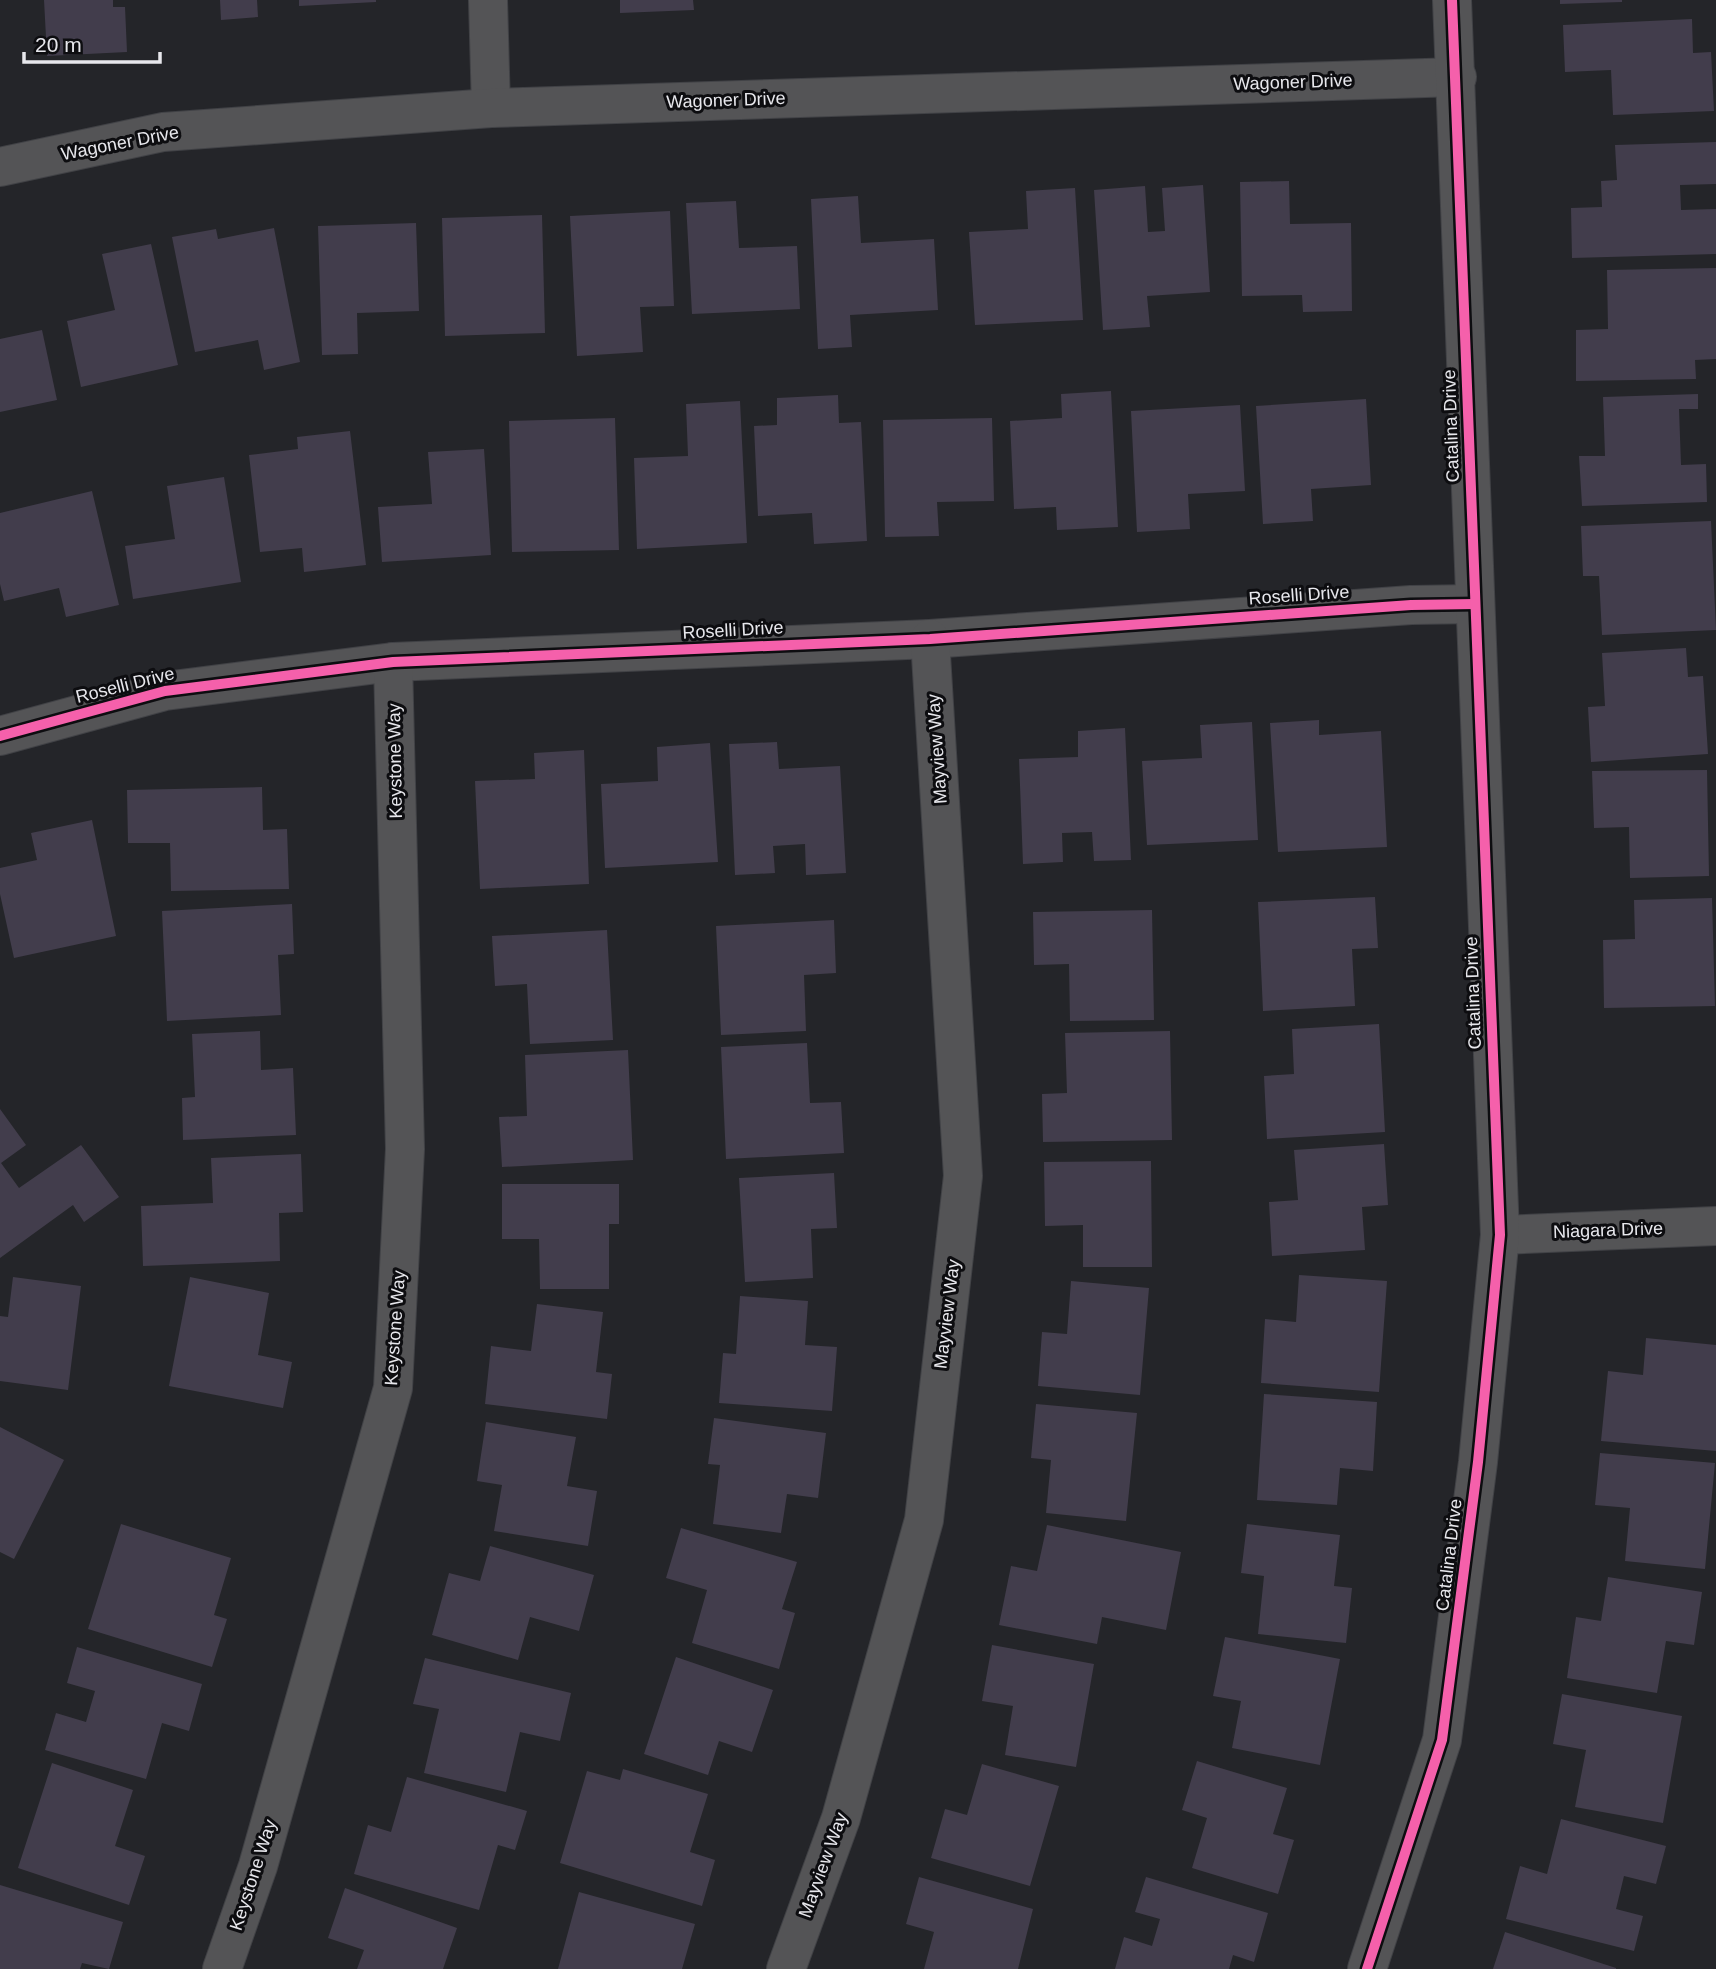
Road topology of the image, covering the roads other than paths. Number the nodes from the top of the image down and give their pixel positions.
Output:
1 (488, 0) edge
2 (1452, 0) edge
3 (1457, 77) junction
4 (491, 108) junction
5 (0, 167) edge
6 (1475, 604) junction
7 (930, 639) junction
8 (393, 662) junction
9 (0, 736) edge
10 (1716, 1226) edge
11 (1500, 1235) junction
12 (222, 1969) edge
13 (786, 1969) edge
14 (1367, 1969) edge

1 - 4 street
2 - 3 street, Catalina Drive
3 - 4 street, Wagoner Drive
3 - 6 street, Catalina Drive
4 - 5 street, Wagoner Drive
6 - 7 street, Roselli Drive
6 - 11 street, Catalina Drive
7 - 8 street, Roselli Drive
7 - 13 street, Mayview Way
8 - 9 street, Roselli Drive
8 - 12 street, Keystone Way
10 - 11 street, Niagara Drive
11 - 14 street, Catalina Drive

